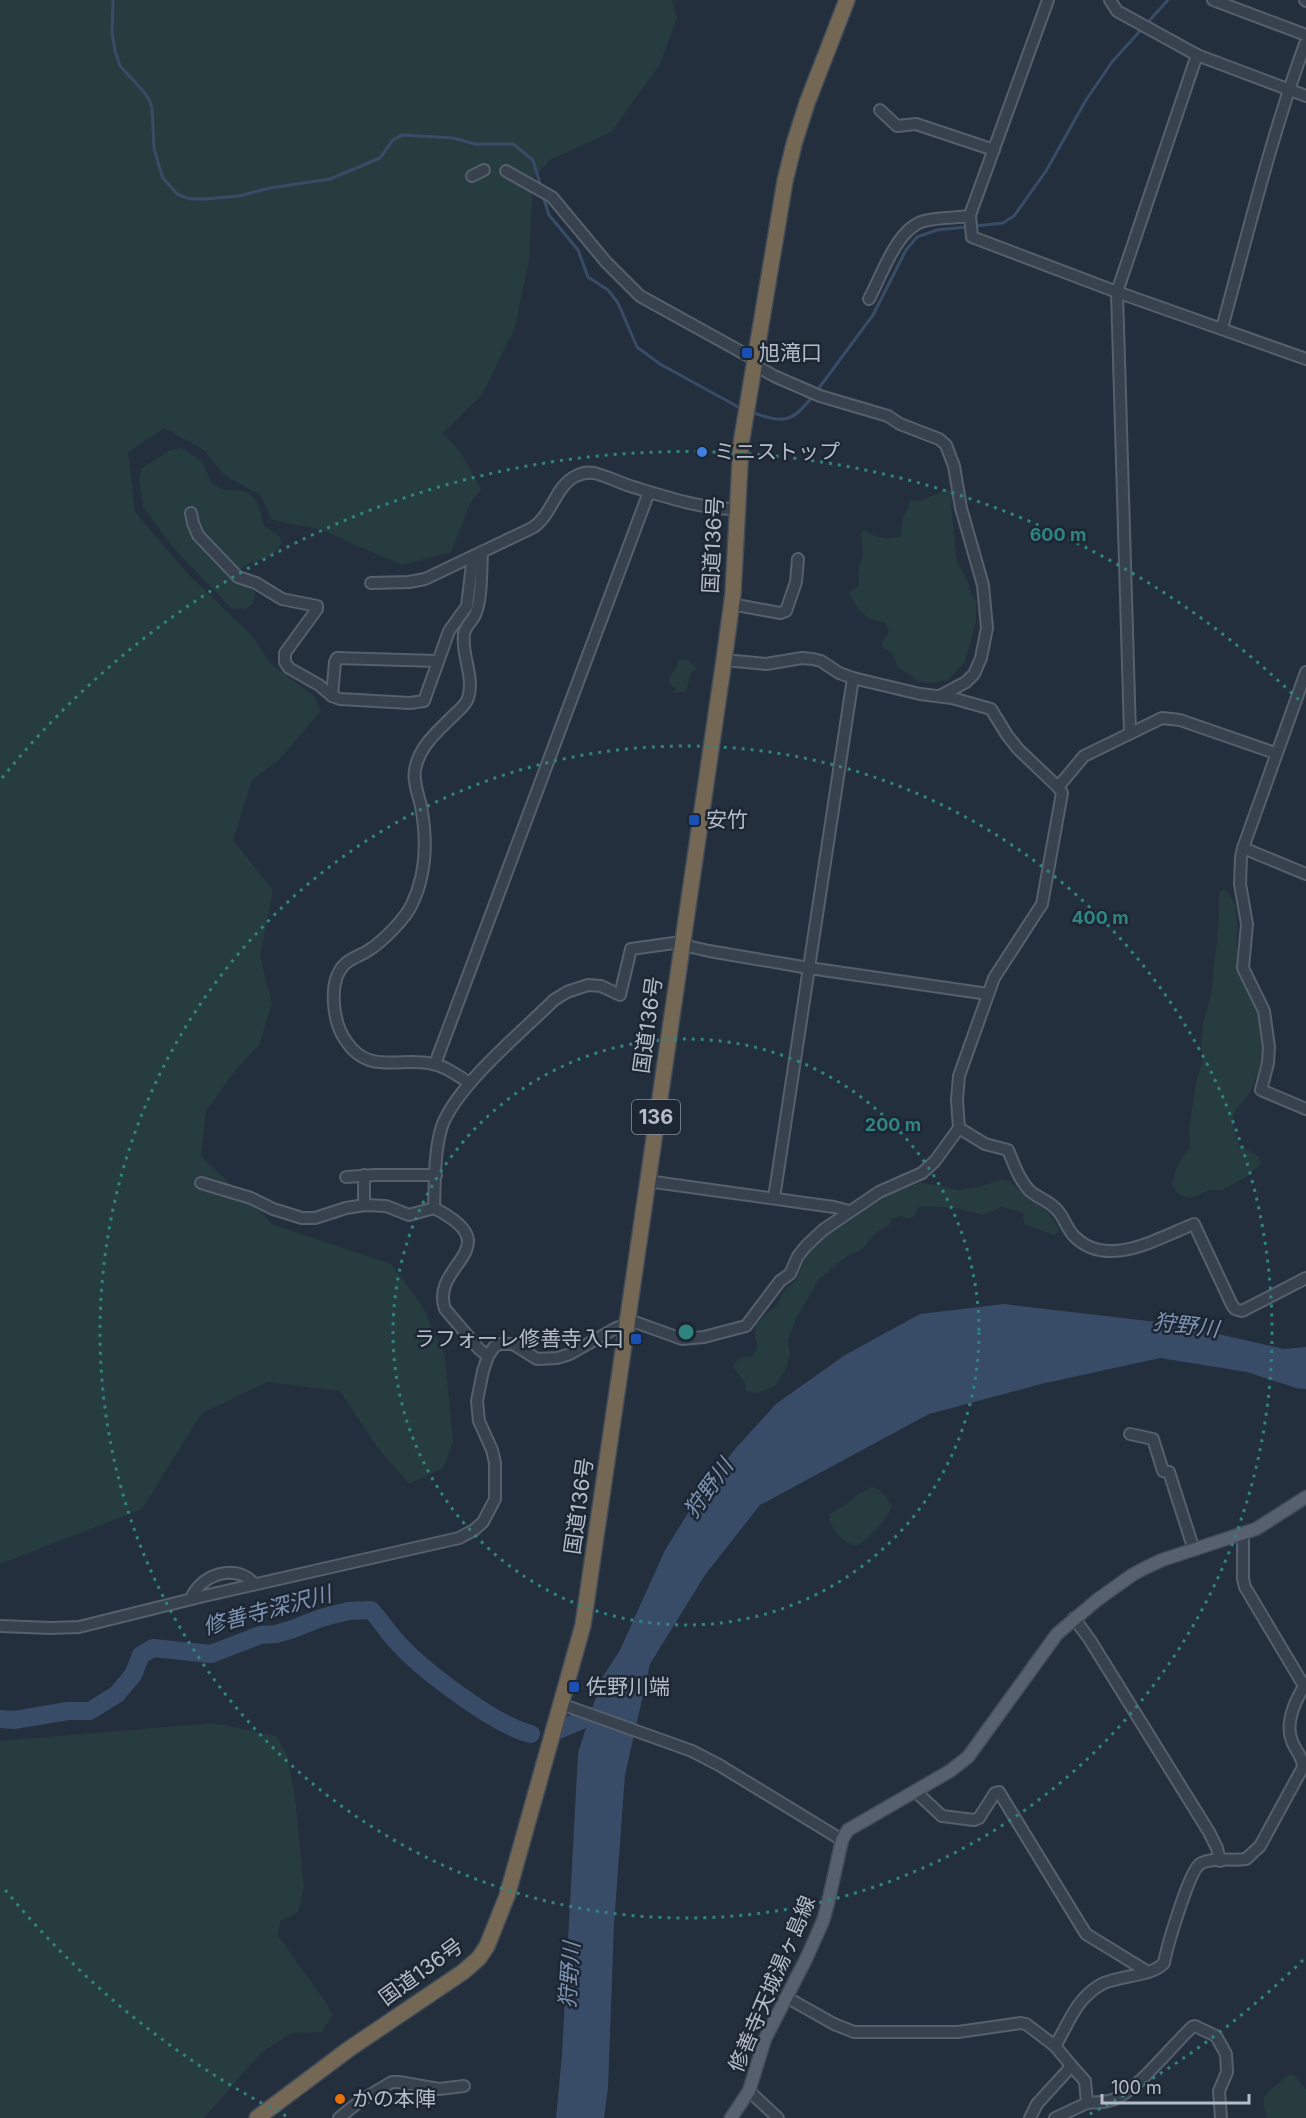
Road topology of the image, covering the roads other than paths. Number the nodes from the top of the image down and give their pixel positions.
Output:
1 (847, 0) edge
2 (1048, 0) edge
3 (1110, 0) edge
4 (1213, 0) edge
5 (1306, 40) edge
6 (1197, 55) junction
7 (1288, 89) junction
8 (1306, 96) edge
9 (880, 110) dead end
10 (994, 150) junction
11 (484, 170) dead end
12 (506, 171) dead end
13 (472, 176) dead end
14 (970, 217) junction
15 (1116, 292) junction
16 (869, 299) dead end
17 (1222, 328) junction
18 (1306, 359) edge
19 (753, 362) junction
20 (649, 492) junction
21 (736, 508) junction
22 (191, 513) dead end
23 (478, 554) junction
24 (798, 559) dead end
25 (371, 583) dead end
26 (731, 604) junction
27 (724, 660) junction
28 (437, 661) junction
29 (1306, 672) edge
30 (853, 678) junction
31 (332, 696) junction
32 (940, 697) junction
33 (1130, 733) junction
34 (1275, 753) junction
35 (1058, 787) junction
36 (1243, 848) junction
37 (1306, 874) edge
38 (681, 946) junction
39 (809, 968) junction
40 (988, 994) junction
41 (435, 1064) junction
42 (470, 1083) junction
43 (1306, 1109) edge
44 (959, 1128) junction
45 (364, 1175) junction
46 (436, 1175) junction
47 (346, 1177) dead end
48 (647, 1181) junction
49 (201, 1183) dead end
50 (774, 1198) junction
51 (364, 1206) junction
52 (434, 1208) junction
53 (849, 1211) junction
54 (1306, 1278) edge
55 (627, 1323) junction
56 (488, 1356) junction
57 (1130, 1434) dead end
58 (1306, 1497) edge
59 (1243, 1533) junction
60 (1194, 1550) junction
61 (254, 1584) junction
62 (191, 1599) junction
63 (1074, 1618) junction
64 (0, 1626) edge
65 (1305, 1684) edge
66 (565, 1706) junction
67 (915, 1791) junction
68 (842, 1840) junction
69 (1220, 1861) junction
70 (1148, 1972) junction
71 (786, 1997) junction
72 (1055, 2046) junction
73 (1070, 2064) junction
74 (465, 2086) dead end
75 (749, 2091) junction
76 (1086, 2103) junction
77 (257, 2118) edge
78 (339, 2118) edge
79 (731, 2118) edge
80 (778, 2118) edge
81 (1030, 2118) edge
82 (1055, 2118) edge
83 (1221, 2118) edge

1 - 19 highway, 国道136号 / 136
2 - 10 street
3 - 6 street
4 - 5 street
5 - 7 street
6 - 7 street
6 - 15 street
7 - 8 street
7 - 17 street
9 - 10 street
10 - 14 street
11 - 13 street
12 - 19 street
14 - 15 street
14 - 16 street
15 - 17 street
15 - 33 street
17 - 18 street
19 - 21 highway, 国道136号 / 136
19 - 32 street
20 - 21 street
20 - 23 street
20 - 41 street
21 - 26 highway, 国道136号 / 136
22 - 31 street
23 - 25 street
23 - 28 street
23 - 41 street
24 - 26 street
26 - 27 highway, 国道136号 / 136
27 - 30 street
27 - 38 highway, 国道136号 / 136
28 - 31 street
28 - 31 street
29 - 34 street
30 - 32 street
30 - 39 street
32 - 35 street
33 - 34 street
33 - 35 street
34 - 36 street
35 - 40 street
36 - 37 street
36 - 43 street
38 - 39 street
38 - 42 street
38 - 48 highway, 国道136号 / 136
39 - 40 street
39 - 50 street
40 - 44 street
41 - 42 street
42 - 46 street
44 - 53 street
44 - 54 street
45 - 46 street
45 - 47 street
45 - 51 street
46 - 52 street
48 - 50 street
48 - 55 highway, 国道136号 / 136
49 - 51 street
50 - 53 street
51 - 52 street
52 - 56 street
53 - 55 street
55 - 56 street
55 - 66 highway, 国道136号 / 136
56 - 61 street
57 - 60 street
58 - 59 main road
59 - 60 main road
59 - 65 street
60 - 63 main road
61 - 62 street
61 - 62 street
62 - 64 street
63 - 67 main road
63 - 69 street
65 - 69 street
66 - 68 street
66 - 77 highway, 国道136号 / 136
67 - 68 main road
67 - 70 street
68 - 71 main road, 修善寺天城湯ヶ島線
69 - 70 street
70 - 72 street
71 - 72 street
71 - 75 main road, 修善寺天城湯ヶ島線
72 - 73 street
73 - 76 street
73 - 81 street
74 - 78 street
75 - 79 main road, 修善寺天城湯ヶ島線
75 - 80 street
76 - 82 street
76 - 83 street

